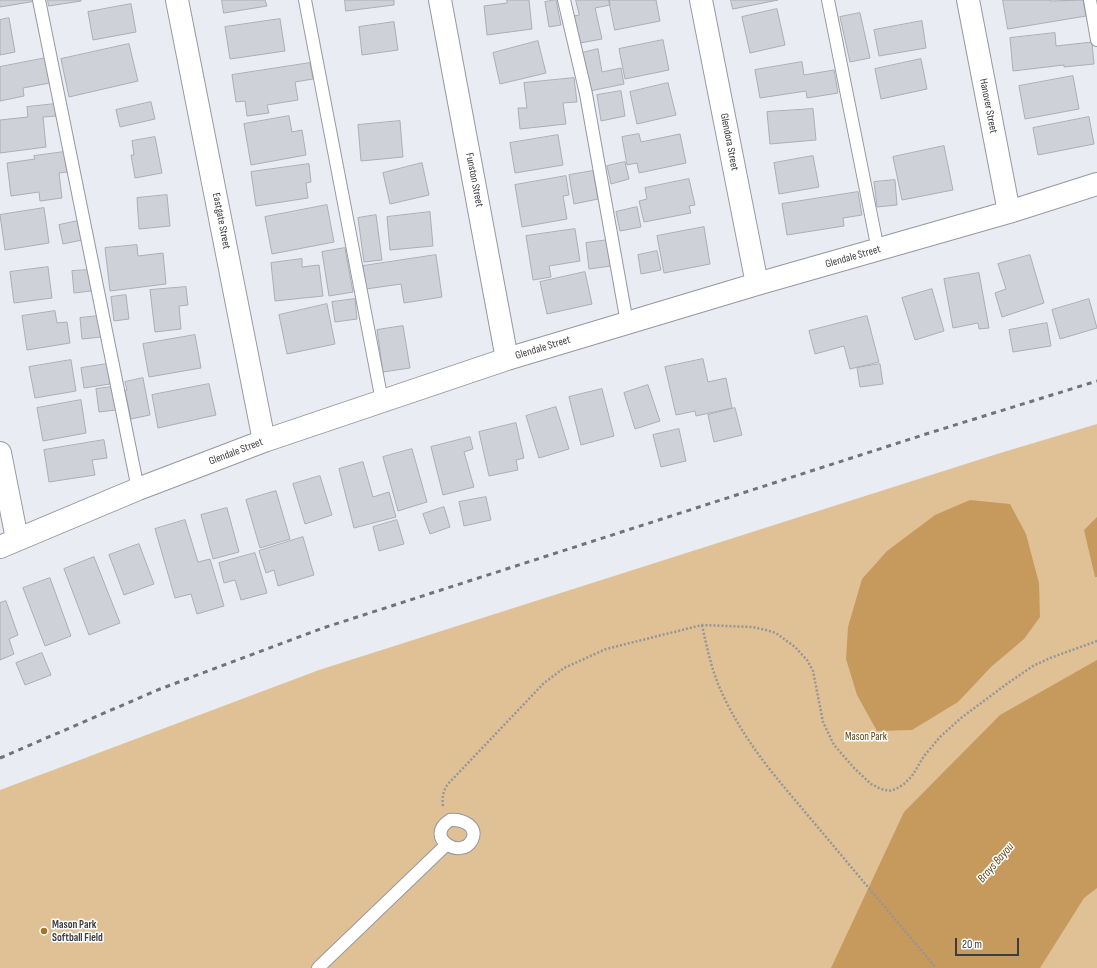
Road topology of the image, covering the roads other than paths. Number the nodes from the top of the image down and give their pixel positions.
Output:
1 (39, 0) edge
2 (177, 0) edge
3 (305, 0) edge
4 (440, 0) edge
5 (564, 0) edge
6 (701, 0) edge
7 (828, 0) edge
8 (968, 0) edge
9 (1090, 0) edge
10 (1097, 40) edge
11 (1097, 184) edge
12 (1009, 212) junction
13 (878, 250) junction
14 (757, 284) junction
15 (627, 323) junction
16 (507, 359) junction
17 (382, 402) junction
18 (264, 441) junction
19 (0, 453) edge
20 (138, 489) junction
21 (8, 543) edge
22 (446, 844) junction
23 (318, 968) edge

1 - 20 lane
2 - 18 street, Eastgate Street
3 - 17 lane
4 - 16 street, Funston Street
5 - 15 lane
6 - 14 street, Glendora Street
7 - 13 lane
8 - 12 street, Hanover Street
9 - 10 lane
11 - 12 street, Glendale Street
12 - 13 street, Glendale Street
13 - 14 street, Glendale Street
14 - 15 street, Glendale Street
15 - 16 street, Glendale Street
16 - 17 street, Glendale Street
17 - 18 street, Glendale Street
18 - 20 street, Glendale Street
19 - 21 street
20 - 21 street, Glendale Street
22 - 22 lane
22 - 23 lane

